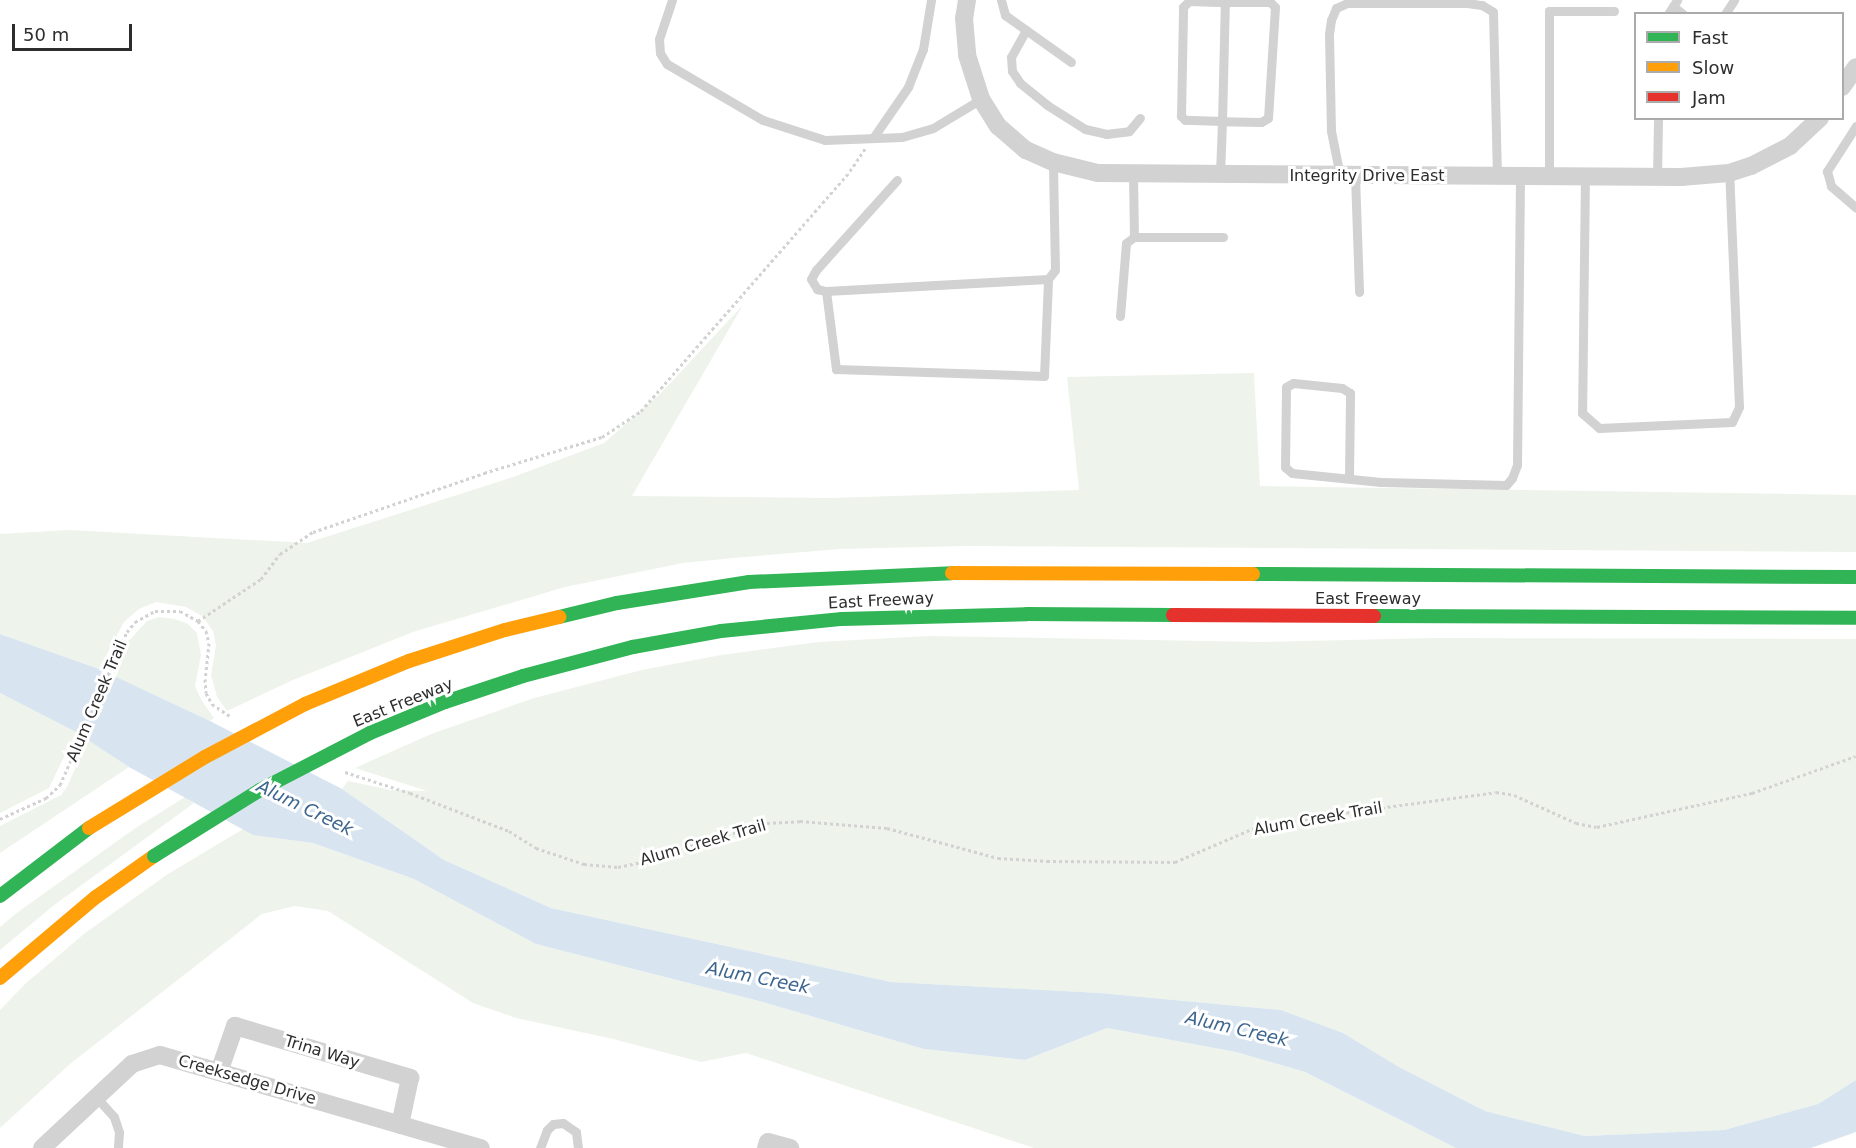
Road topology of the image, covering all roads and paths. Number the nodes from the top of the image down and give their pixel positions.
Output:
1 (672, 0) edge
2 (932, 0) edge
3 (967, 0) edge
4 (1001, 0) edge
5 (1490, 0) edge
6 (1225, 2) junction
7 (1614, 11) dead end
8 (1492, 12) junction
9 (1026, 30) junction
10 (1071, 62) dead end
11 (1856, 67) edge
12 (1844, 84) edge
13 (982, 102) junction
14 (1140, 118) dead end
15 (1658, 120) edge
16 (1818, 120) edge
17 (1222, 121) junction
18 (1856, 126) edge
19 (873, 138) junction
20 (1053, 162) junction
21 (1729, 173) junction
22 (1133, 174) junction
23 (1220, 174) junction
24 (1347, 176) junction
25 (1497, 176) junction
26 (1520, 176) junction
27 (1548, 176) junction
28 (1585, 176) junction
29 (1657, 177) junction
30 (897, 180) dead end
31 (1856, 208) edge
32 (1134, 237) junction
33 (1223, 237) dead end
34 (1048, 279) junction
35 (826, 291) junction
36 (1359, 292) dead end
37 (1120, 316) dead end
38 (1349, 478) junction
39 (1856, 577) edge
40 (1856, 618) edge
41 (198, 621) junction
42 (237, 721) dead end
43 (1856, 756) edge
44 (338, 768) dead end
45 (0, 819) edge
46 (89, 828) junction
47 (10, 869) dead end
48 (0, 896) edge
49 (0, 978) edge
50 (219, 1072) junction
51 (96, 1097) junction
52 (400, 1125) junction
53 (50, 1146) edge
54 (117, 1148) edge
55 (481, 1148) edge
56 (540, 1148) edge
57 (578, 1148) edge
58 (766, 1148) edge
59 (790, 1148) edge

1 - 19 lane
2 - 19 lane
3 - 13 street, Integrity Drive East
4 - 9 lane
5 - 8 lane
6 - 17 lane
6 - 17 lane
6 - 17 lane
7 - 27 lane
8 - 24 lane
8 - 25 lane
9 - 10 lane
9 - 14 lane
11 - 12 street
13 - 19 lane
13 - 20 street, Integrity Drive East
15 - 29 lane
16 - 21 street, Integrity Drive East
17 - 23 lane
18 - 31 lane
19 - 41 path
20 - 22 street, Integrity Drive East
20 - 34 lane
21 - 28 lane
21 - 29 street, Integrity Drive East
22 - 23 street, Integrity Drive East
22 - 32 lane
23 - 24 street, Integrity Drive East
24 - 25 street, Integrity Drive East
24 - 36 lane
25 - 26 street, Integrity Drive East
26 - 27 street, Integrity Drive East
26 - 38 lane
27 - 28 street, Integrity Drive East
28 - 29 street, Integrity Drive East
30 - 35 lane
32 - 33 lane
32 - 37 lane
34 - 35 lane
34 - 35 lane
38 - 38 lane
39 - 46 highway, East Freeway, bridge
40 - 49 highway, East Freeway, bridge
41 - 42 path
41 - 45 path, Alum Creek Trail
43 - 44 path, Alum Creek Trail
46 - 47 highway
46 - 48 highway, East Freeway
50 - 51 street, Creeksedge Drive
50 - 52 street, Creeksedge Drive
50 - 52 street, Trina Way
51 - 53 street, Creeksedge Drive
51 - 54 lane
52 - 55 street, Creeksedge Drive
56 - 57 lane
58 - 59 street

